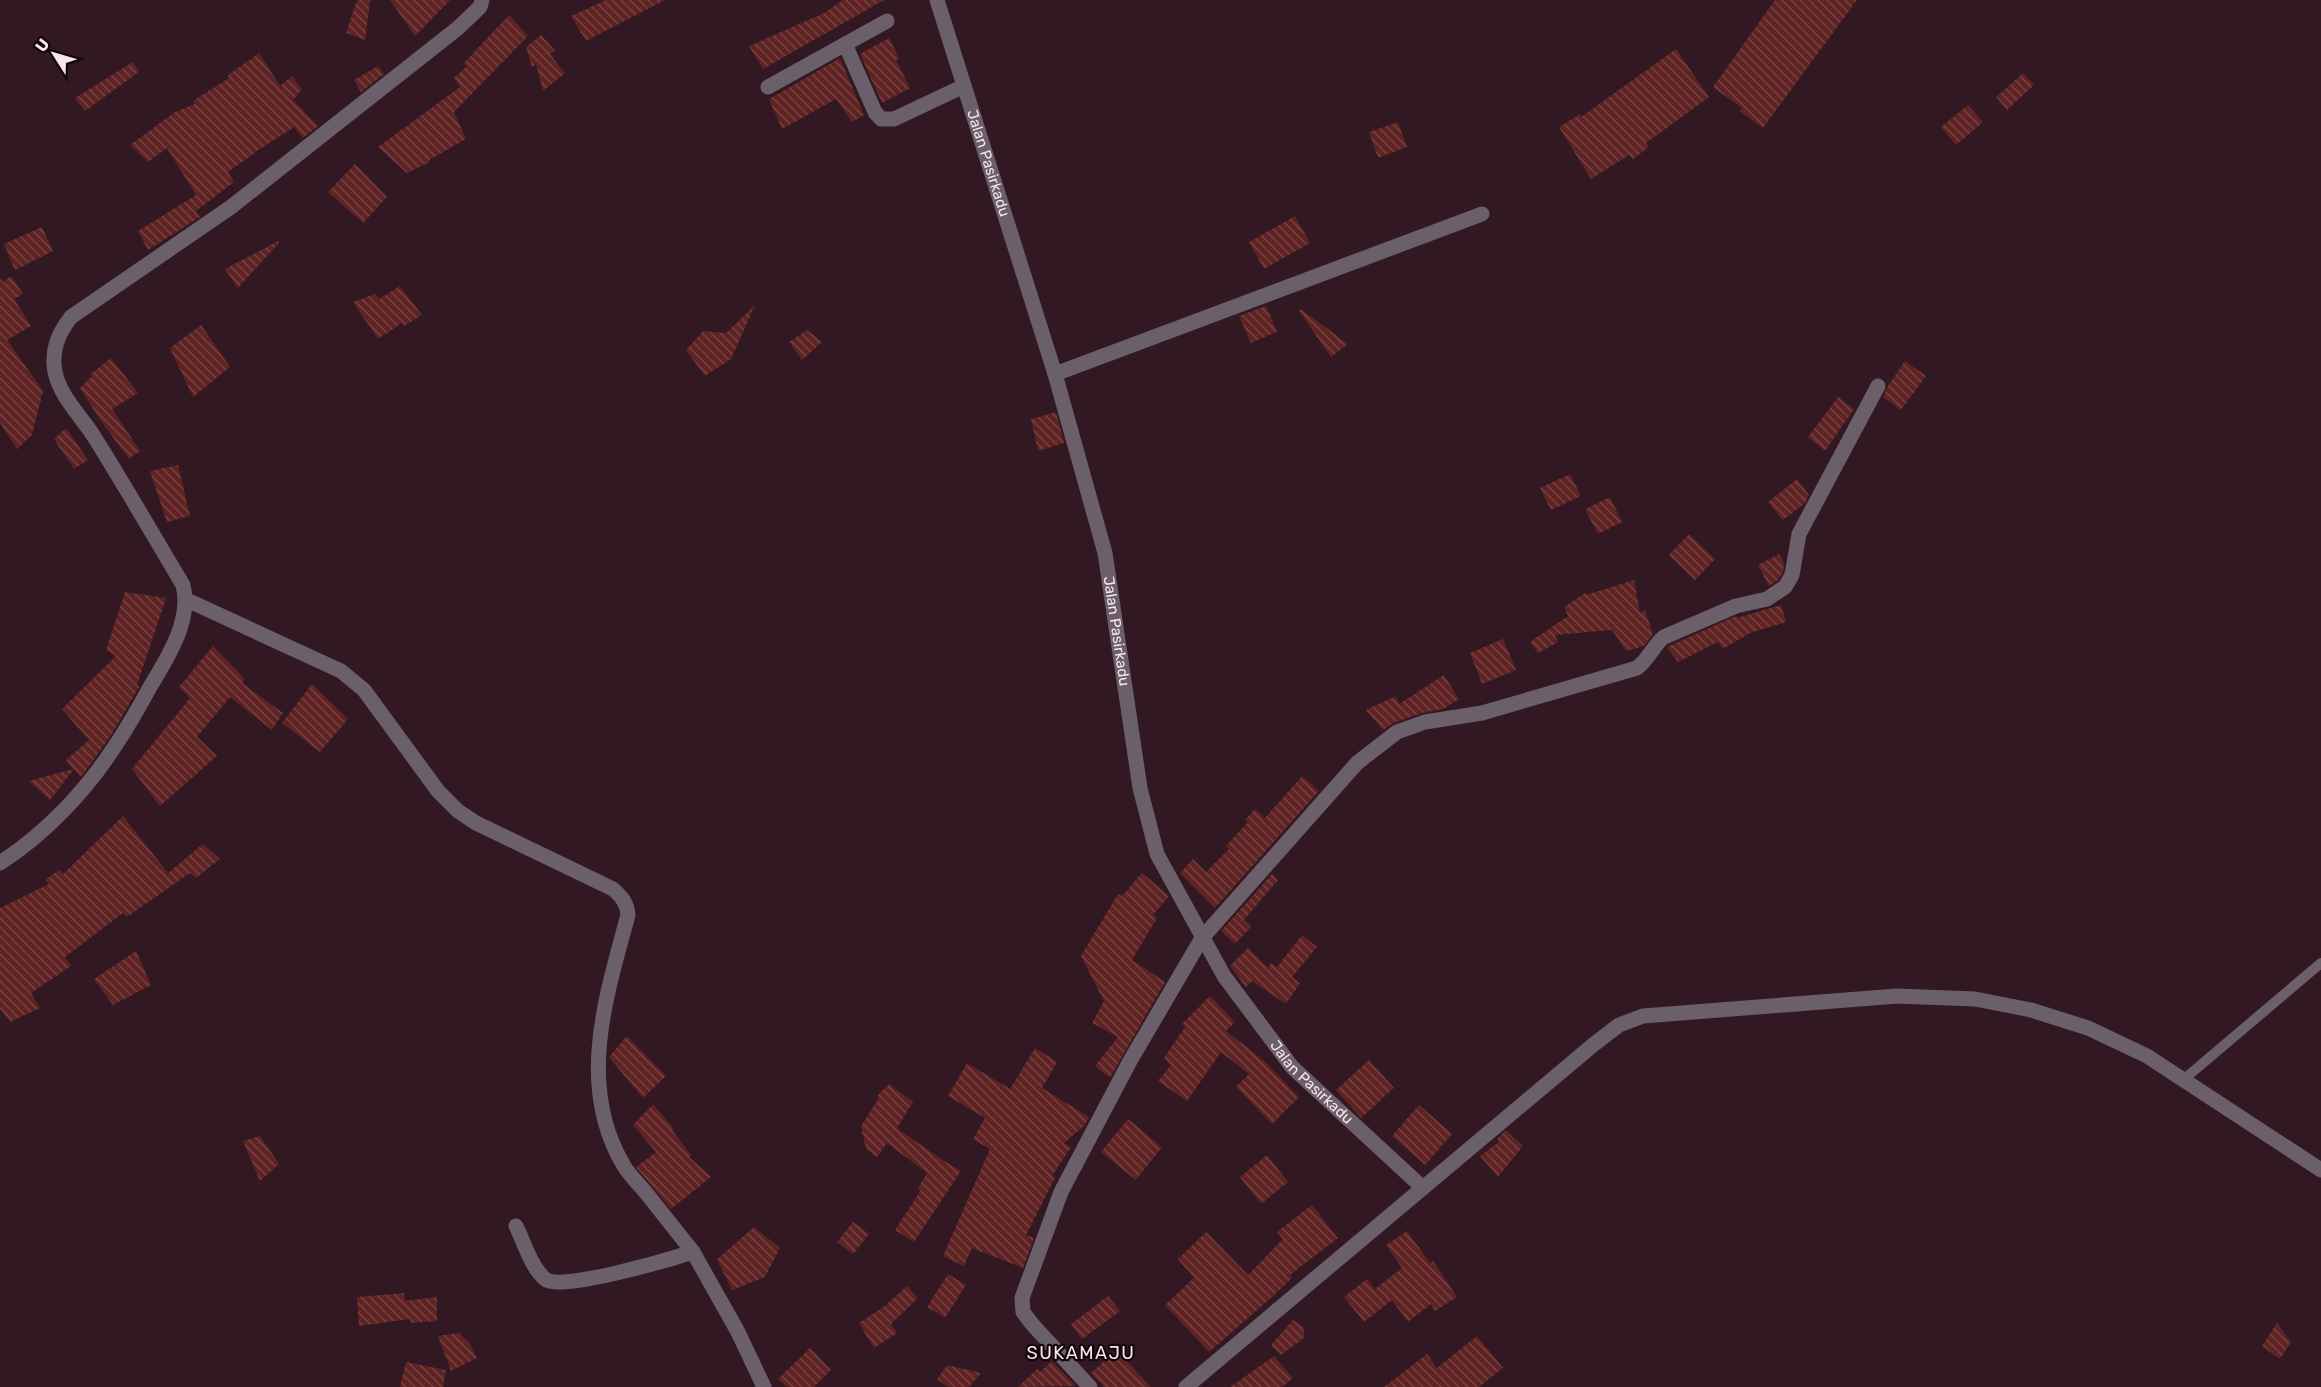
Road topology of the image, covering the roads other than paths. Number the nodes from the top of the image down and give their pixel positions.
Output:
1 (483, 0) edge
2 (937, 0) edge
3 (887, 21) dead end
4 (845, 44) junction
5 (964, 86) junction
6 (768, 87) dead end
7 (1482, 214) dead end
8 (1055, 374) junction
9 (1878, 386) dead end
10 (187, 600) junction
11 (0, 863) edge
12 (1202, 938) junction
13 (2321, 963) edge
14 (2183, 1080) junction
15 (2321, 1170) edge
16 (1423, 1188) junction
17 (516, 1226) dead end
18 (693, 1252) junction
19 (764, 1387) edge
20 (1090, 1387) edge
21 (1186, 1387) edge

1 - 10 street
2 - 5 street, Jalan Pasirkadu
3 - 4 street
4 - 5 street
4 - 6 street
5 - 8 street, Jalan Pasirkadu
7 - 8 street
8 - 12 street, Jalan Pasirkadu
9 - 12 street
10 - 11 street
10 - 18 street
12 - 16 street, Jalan Pasirkadu
12 - 20 street
13 - 14 lane
14 - 15 street
14 - 16 street
16 - 21 street
17 - 18 street
18 - 19 street

